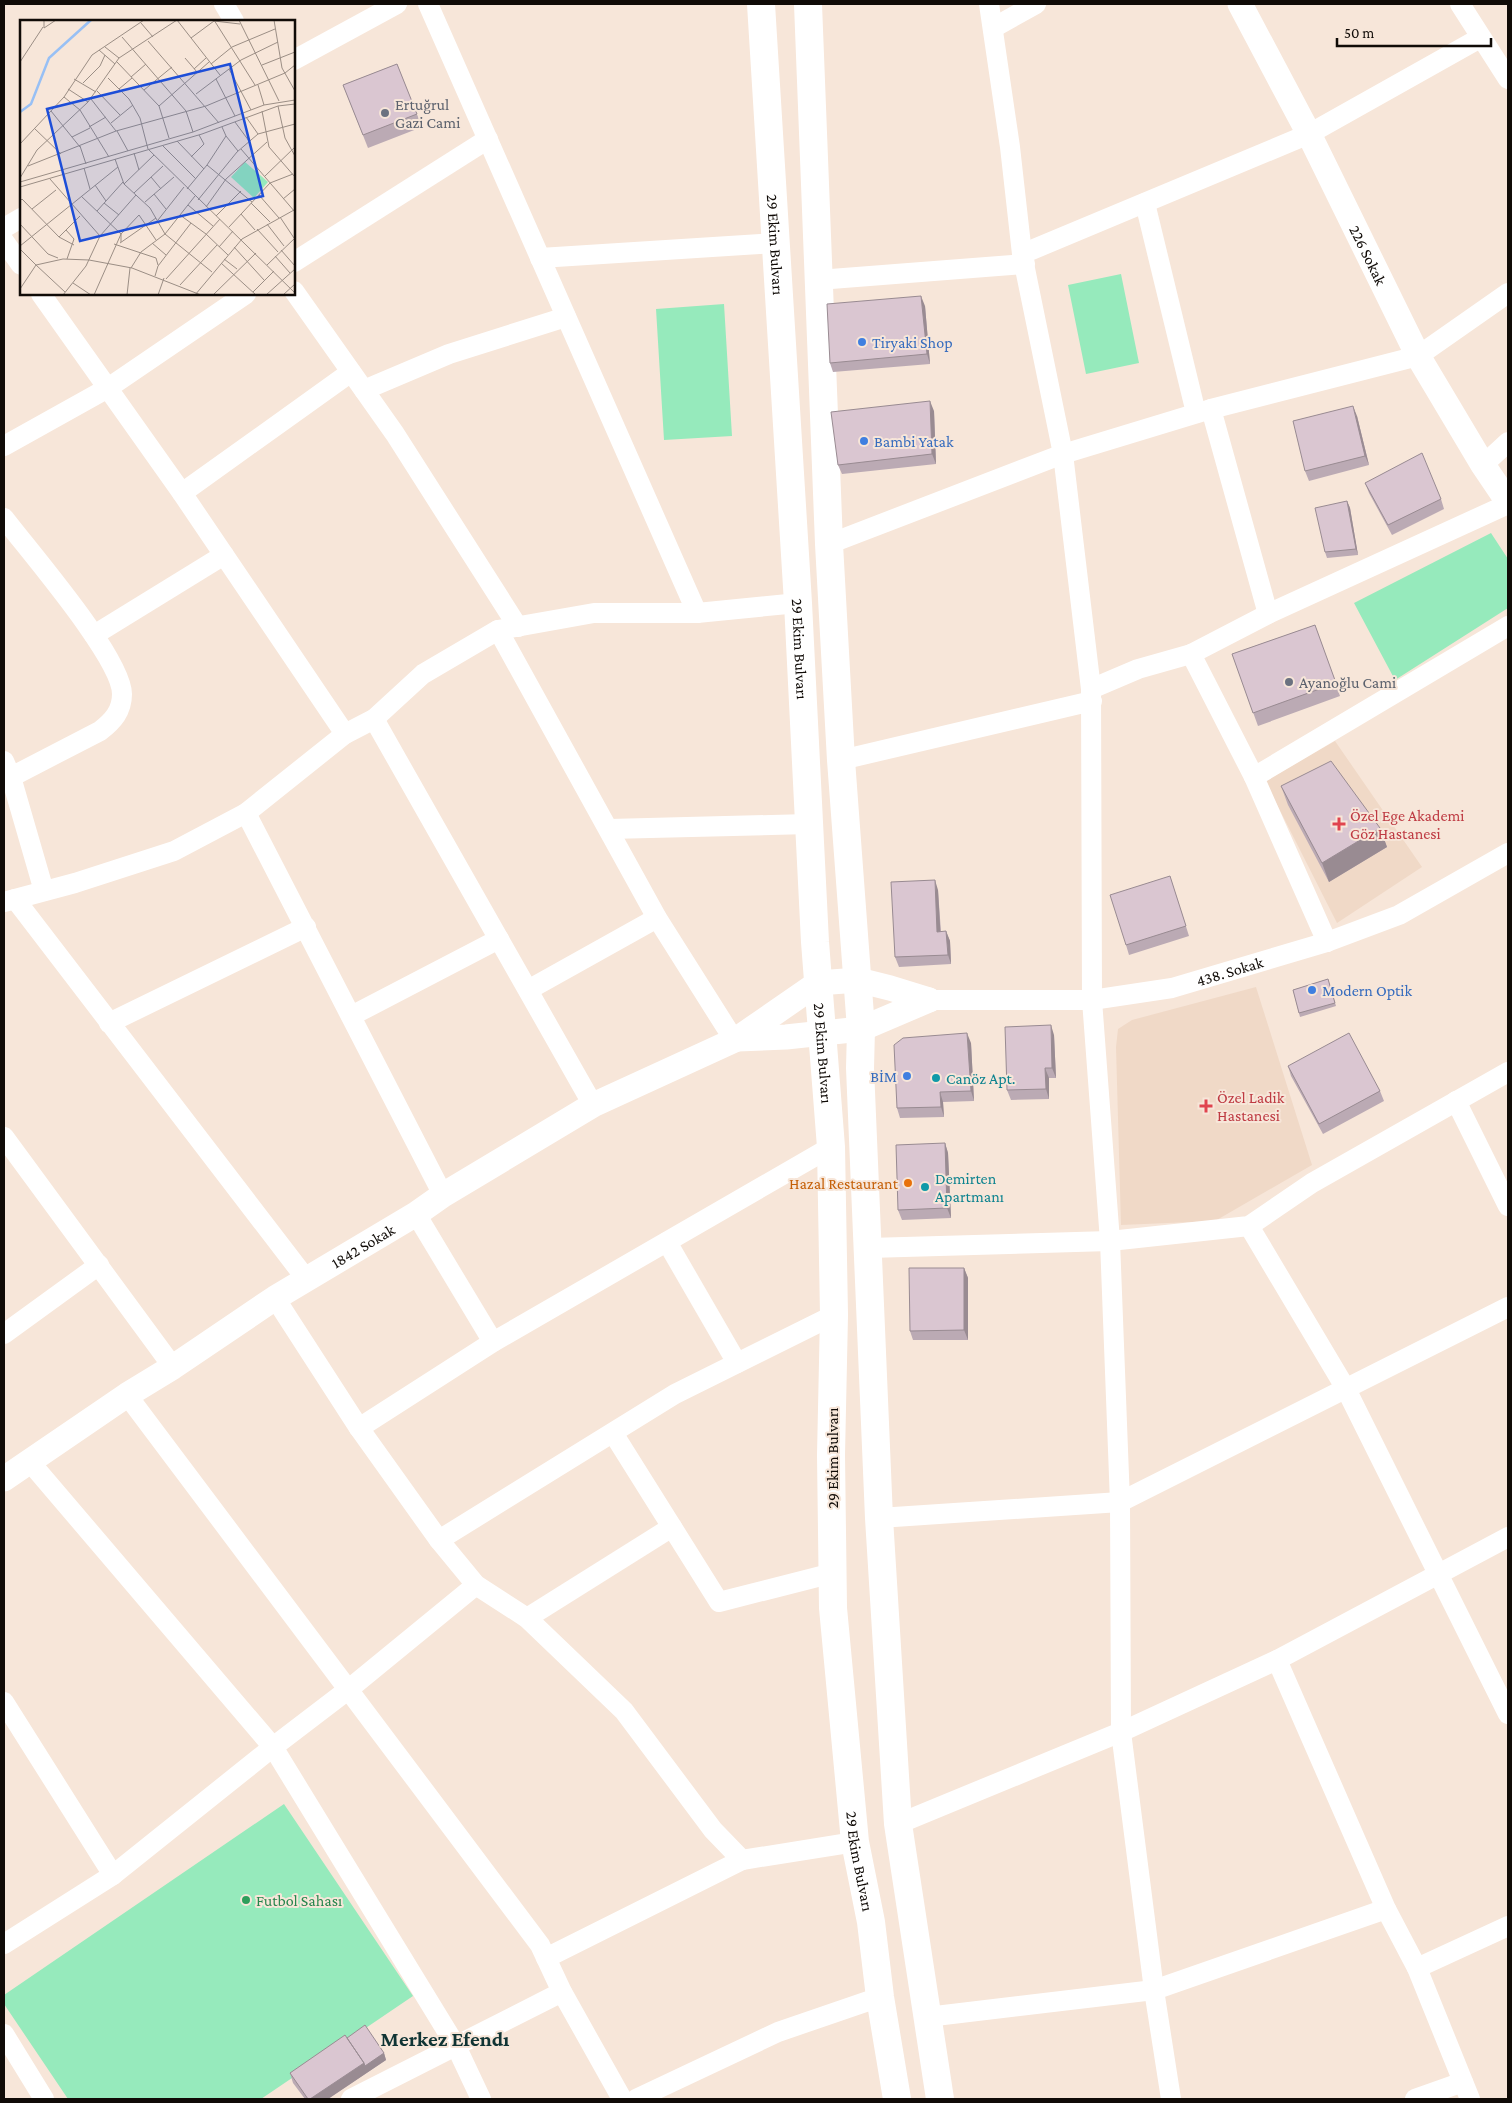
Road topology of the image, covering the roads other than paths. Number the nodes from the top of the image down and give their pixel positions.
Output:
1 (224, 4) edge
2 (397, 4) edge
3 (428, 4) edge
4 (762, 4) edge
5 (808, 4) edge
6 (989, 4) edge
7 (1036, 4) edge
8 (1240, 4) edge
9 (1460, 4) edge
10 (233, 20) edge
11 (993, 28) junction
12 (1480, 38) junction
13 (295, 59) edge
14 (1508, 79) edge
15 (1309, 134) junction
16 (488, 139) junction
17 (1144, 203) junction
18 (20, 219) edge
19 (4, 228) edge
20 (4, 240) edge
21 (775, 243) junction
22 (540, 258) junction
23 (1024, 259) junction
24 (295, 261) edge
25 (20, 264) edge
26 (818, 280) junction
27 (295, 292) edge
28 (1508, 293) edge
29 (42, 295) edge
30 (245, 295) edge
31 (566, 317) junction
32 (1418, 356) junction
33 (351, 372) junction
34 (108, 388) junction
35 (364, 390) junction
36 (1203, 411) junction
37 (1508, 442) edge
38 (4, 446) edge
39 (1063, 454) junction
40 (1483, 465) junction
41 (182, 493) junction
42 (1508, 503) edge
43 (4, 518) edge
44 (829, 544) junction
45 (224, 555) junction
46 (798, 603) junction
47 (697, 613) junction
48 (1268, 614) junction
49 (1508, 626) edge
50 (508, 628) junction
51 (94, 635) junction
52 (1191, 654) junction
53 (1092, 695) junction
54 (374, 719) junction
55 (345, 734) junction
56 (841, 760) junction
57 (6, 772) edge
58 (1254, 776) junction
59 (246, 813) junction
60 (809, 824) junction
61 (609, 829) junction
62 (1508, 853) edge
63 (44, 891) junction
64 (9, 901) edge
65 (656, 918) junction
66 (306, 927) junction
67 (499, 939) junction
68 (1328, 942) junction
69 (858, 980) junction
70 (818, 983) junction
71 (528, 990) junction
72 (929, 1000) junction
73 (1092, 1000) junction
74 (351, 1016) junction
75 (109, 1023) junction
76 (861, 1029) junction
77 (821, 1032) junction
78 (735, 1040) junction
79 (1508, 1072) edge
80 (1456, 1101) junction
81 (593, 1105) junction
82 (831, 1147) junction
83 (8, 1150) edge
84 (443, 1195) junction
85 (1508, 1206) edge
86 (416, 1214) junction
87 (1248, 1226) junction
88 (1110, 1241) junction
89 (667, 1242) junction
90 (869, 1248) junction
91 (99, 1265) junction
92 (307, 1280) junction
93 (275, 1298) junction
94 (1508, 1307) edge
95 (834, 1315) junction
96 (4, 1334) edge
97 (493, 1342) junction
98 (738, 1363) junction
99 (174, 1367) junction
100 (1346, 1390) junction
101 (127, 1395) junction
102 (359, 1428) junction
103 (612, 1433) junction
104 (30, 1462) junction
105 (4, 1479) edge
106 (1120, 1502) junction
107 (879, 1518) junction
108 (672, 1527) junction
109 (1508, 1537) edge
110 (439, 1540) junction
111 (833, 1573) junction
112 (1438, 1574) junction
113 (476, 1585) junction
114 (527, 1618) junction
115 (1277, 1660) junction
116 (349, 1689) junction
117 (4, 1702) edge
118 (1508, 1714) edge
119 (1121, 1732) junction
120 (273, 1747) junction
121 (898, 1824) junction
122 (855, 1842) junction
123 (742, 1860) junction
124 (113, 1875) junction
125 (1386, 1909) junction
126 (1508, 1926) edge
127 (4, 1944) edge
128 (546, 1958) junction
129 (1417, 1968) junction
130 (1154, 1990) junction
131 (562, 1992) junction
132 (880, 1997) junction
133 (927, 2017) junction
134 (4, 2034) edge
135 (456, 2046) junction
136 (11, 2062) edge
137 (1466, 2091) edge
138 (44, 2099) edge
139 (351, 2099) edge
140 (481, 2099) edge
141 (622, 2099) edge
142 (636, 2099) edge
143 (897, 2099) edge
144 (940, 2099) edge
145 (1171, 2099) edge
146 (1415, 2099) edge

1 - 10 street
2 - 13 street
3 - 16 street
4 - 21 main road, 29 Ekim Bulvarı
5 - 26 main road
6 - 11 street
7 - 11 street
8 - 15 street, 226 Sokak
9 - 12 street
11 - 23 street
12 - 14 street
12 - 15 street
15 - 17 street
15 - 32 street, 226 Sokak
16 - 22 street
16 - 24 street
17 - 23 street
17 - 36 street
18 - 19 street
20 - 25 street
21 - 22 street
21 - 46 main road, 29 Ekim Bulvarı
22 - 31 street
23 - 26 street
23 - 39 street
26 - 44 main road
27 - 33 street
28 - 32 street
29 - 34 street
30 - 34 street
31 - 35 street
31 - 47 street
32 - 36 street
32 - 40 street, 226 Sokak
33 - 35 street
33 - 41 street
34 - 38 street
34 - 41 street
35 - 50 street
36 - 39 street
36 - 48 street
37 - 40 street
39 - 44 street
39 - 53 street
40 - 42 street, 226 Sokak
41 - 45 street
42 - 48 street
43 - 51 street
44 - 56 main road
45 - 51 street
45 - 55 street
46 - 47 street
46 - 60 main road, 29 Ekim Bulvarı
47 - 50 street
48 - 52 street
49 - 58 street
50 - 54 street
50 - 61 street
51 - 57 street
52 - 53 street
52 - 58 street
53 - 56 street
53 - 73 street
54 - 55 street
54 - 67 street
55 - 59 street
56 - 69 main road
57 - 63 street
58 - 68 street
59 - 63 street
59 - 66 street
60 - 61 street
60 - 70 main road, 29 Ekim Bulvarı
61 - 65 street
62 - 68 street, 438. Sokak
63 - 64 street
64 - 75 street
65 - 71 street
65 - 78 street
66 - 74 street
66 - 75 street
67 - 71 street
67 - 74 street
68 - 73 street, 438. Sokak
69 - 70 street
69 - 72 street
69 - 76 main road
70 - 77 main road, 29 Ekim Bulvarı
70 - 78 street
71 - 81 street
72 - 73 street, 438. Sokak
72 - 76 street
73 - 88 street
74 - 84 street
75 - 92 street
76 - 77 street
76 - 90 main road
77 - 78 street
77 - 82 main road, 29 Ekim Bulvarı
78 - 81 street, 1842 Sokak
79 - 80 street
80 - 85 street
80 - 87 street
81 - 84 street, 1842 Sokak
82 - 89 street
82 - 95 main road, 29 Ekim Bulvarı
83 - 91 street
84 - 86 street, 1842 Sokak
86 - 92 street, 1842 Sokak
86 - 97 street
87 - 88 street
87 - 100 street
88 - 90 street
88 - 106 street
89 - 97 street
89 - 98 street
90 - 107 main road
91 - 96 street
91 - 99 street
92 - 93 street, 1842 Sokak
93 - 99 street, 1842 Sokak
93 - 102 street
94 - 100 street
95 - 98 street
95 - 111 main road, 29 Ekim Bulvarı
97 - 102 street
98 - 103 street
99 - 101 street, 1842 Sokak
100 - 106 street
100 - 112 street
101 - 104 street, 1842 Sokak
101 - 116 street
102 - 110 street
103 - 108 street
103 - 110 street
104 - 105 street, 1842 Sokak
104 - 120 street
106 - 107 street
106 - 119 street
107 - 121 main road
108 - 111 street
108 - 114 street
109 - 112 street
110 - 113 street
111 - 122 main road, 29 Ekim Bulvarı
112 - 115 street
112 - 118 street
113 - 114 street
113 - 116 street
114 - 123 street
115 - 119 street
115 - 125 street
116 - 120 street
116 - 128 street
117 - 124 street
119 - 121 street
119 - 130 street
120 - 124 street
120 - 135 street
121 - 133 main road
122 - 123 street
122 - 132 main road, 29 Ekim Bulvarı
123 - 128 street
124 - 127 street
125 - 129 street
125 - 130 street
126 - 129 street
128 - 131 street
129 - 137 street
130 - 133 street
130 - 145 street
131 - 135 street
131 - 141 street
132 - 142 street
132 - 143 main road, 29 Ekim Bulvarı
133 - 144 main road
134 - 136 street
135 - 139 street
135 - 140 street
136 - 138 street
137 - 146 street

